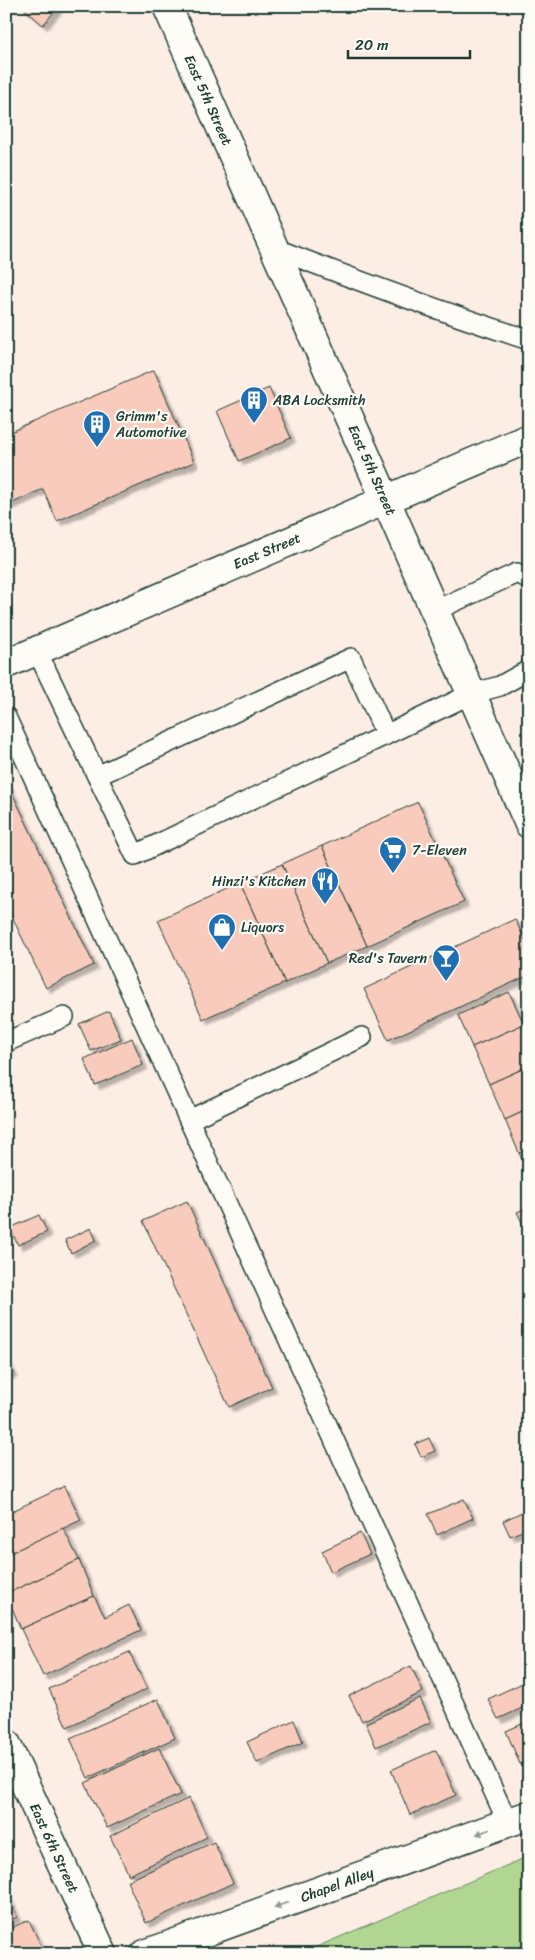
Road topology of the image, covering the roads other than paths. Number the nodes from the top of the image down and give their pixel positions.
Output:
1 (167, 6) edge
2 (274, 248) junction
3 (529, 340) edge
4 (529, 438) edge
5 (385, 500) junction
6 (525, 573) edge
7 (434, 611) junction
8 (36, 651) junction
9 (6, 664) edge
10 (529, 670) edge
11 (471, 694) junction
12 (6, 716) edge
13 (386, 735) junction
14 (97, 776) junction
15 (529, 824) edge
16 (64, 1017) dead end
17 (362, 1037) dead end
18 (6, 1042) edge
19 (189, 1120) junction
20 (6, 1743) edge
21 (518, 1819) edge
22 (103, 1954) edge
23 (145, 1954) edge

1 - 2 street, East 5th Street
2 - 3 lane
2 - 5 street, East 5th Street
4 - 5 street, East Street
5 - 7 street, East 5th Street
5 - 8 street, East Street
6 - 7 lane
7 - 11 street, East 5th Street
8 - 9 street, East Street
8 - 14 lane
10 - 11 lane
11 - 13 lane
11 - 15 street, East 5th Street
12 - 19 lane
13 - 14 lane
13 - 14 lane
16 - 18 lane
17 - 19 lane
19 - 21 lane
20 - 22 street, East 6th Street
21 -> 23 street, Chapel Alley

